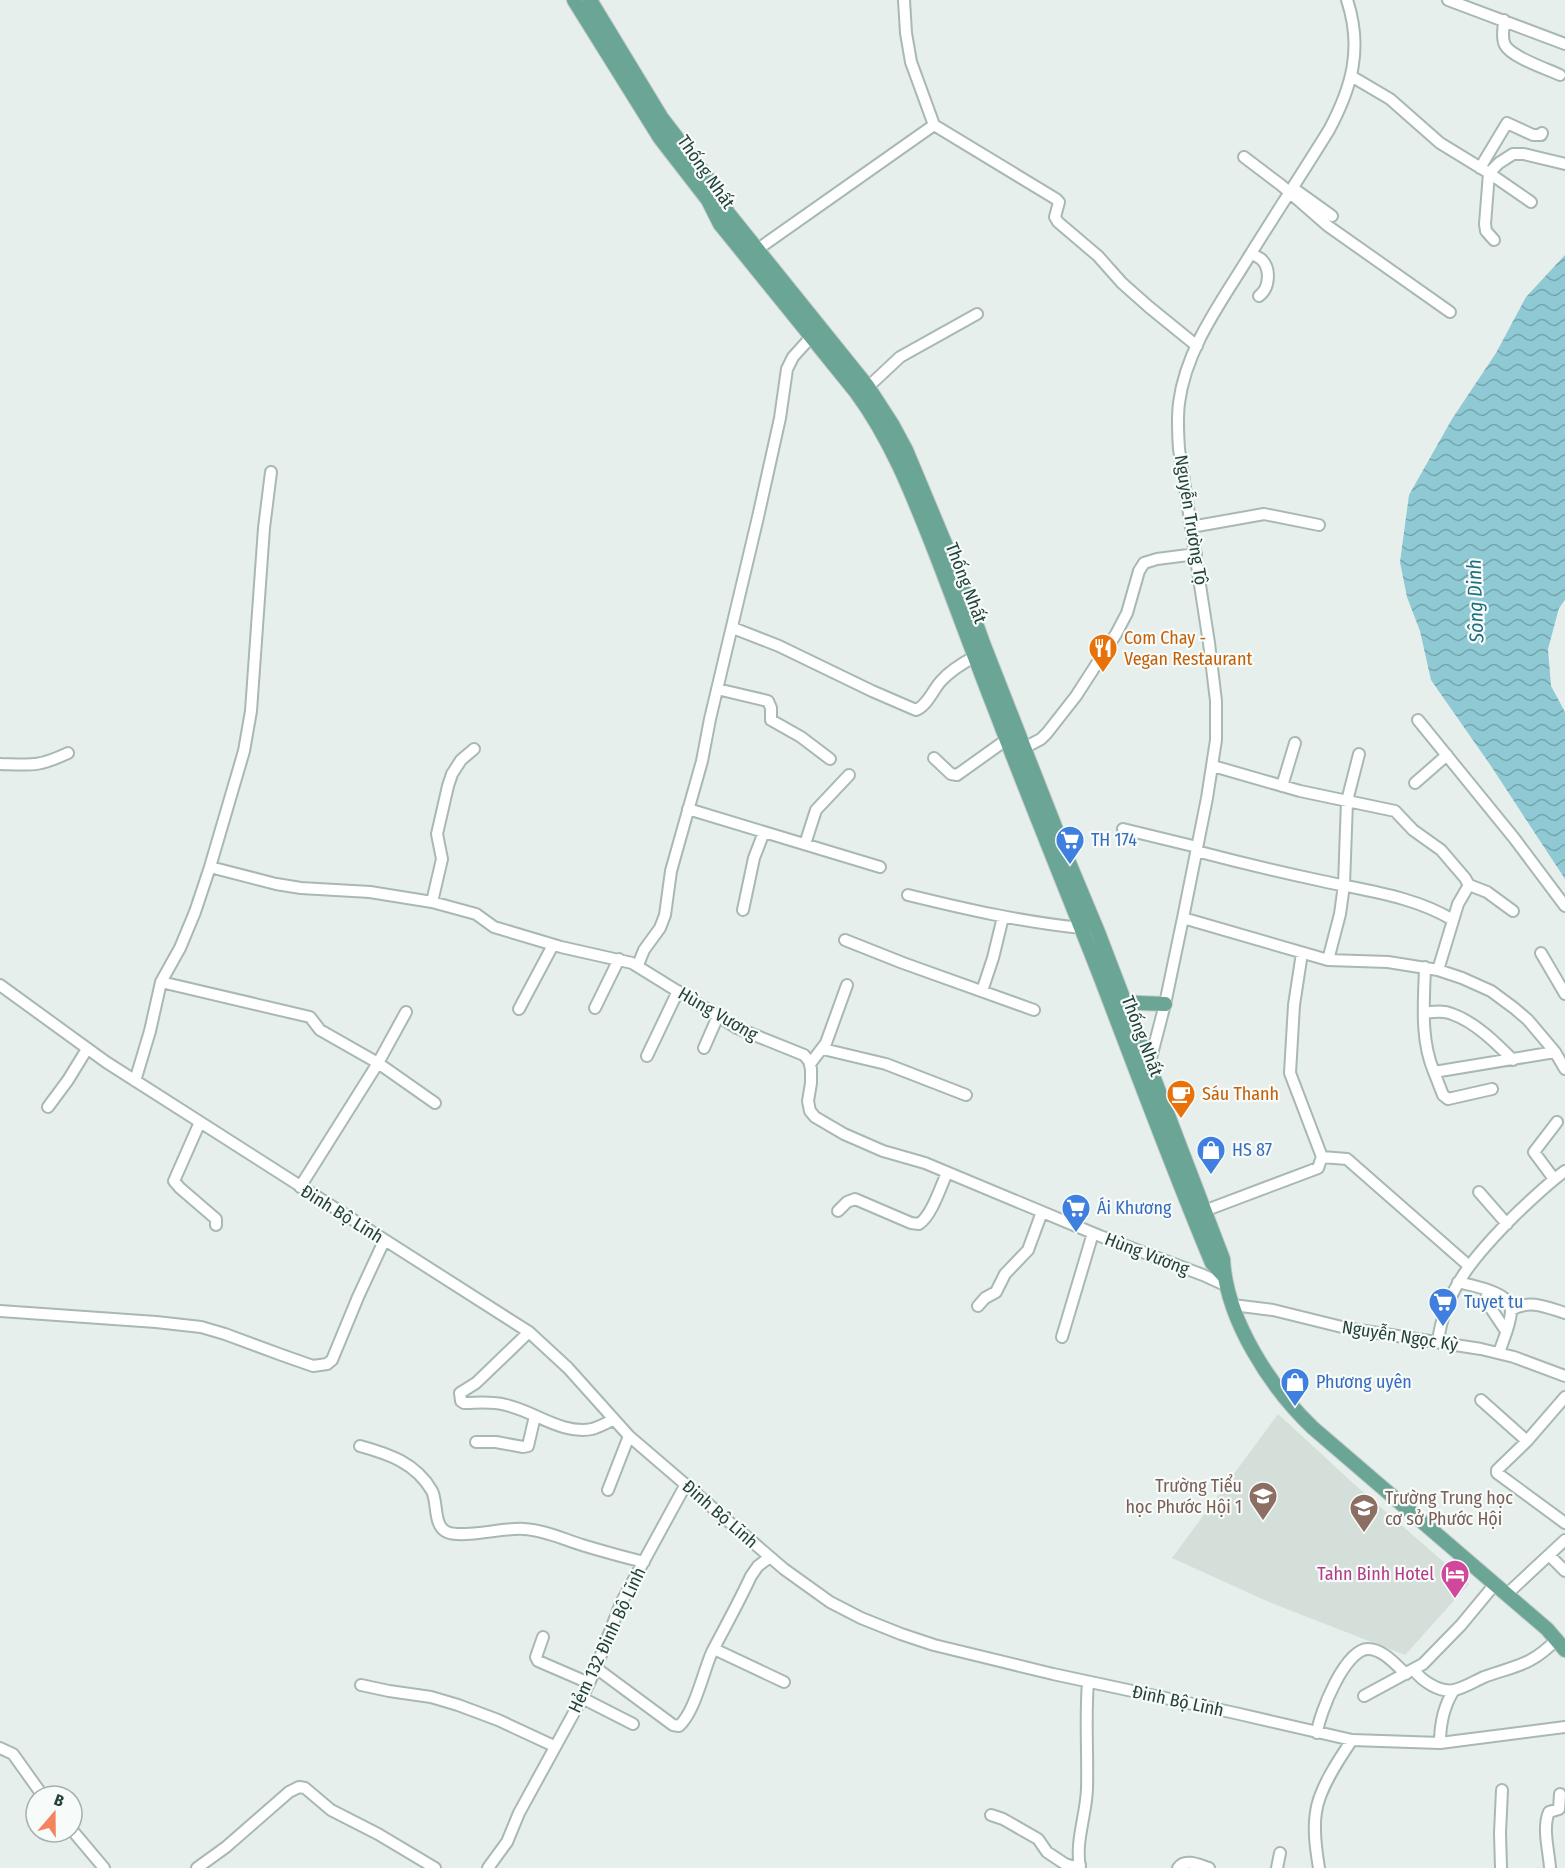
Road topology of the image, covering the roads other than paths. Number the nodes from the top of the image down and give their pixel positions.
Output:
1 (574, 0) edge
2 (590, 0) edge
3 (904, 0) edge
4 (1347, 0) edge
5 (1448, 0) edge
6 (1504, 20) junction
7 (1565, 44) edge
8 (1560, 75) dead end
9 (1351, 76) junction
10 (934, 125) junction
11 (1542, 133) dead end
12 (1244, 157) dead end
13 (1565, 164) edge
14 (1485, 170) junction
15 (1291, 190) junction
16 (1531, 202) dead end
17 (1332, 216) dead end
18 (1494, 240) dead end
19 (758, 249) junction
20 (1251, 254) junction
21 (765, 268) junction
22 (1259, 296) dead end
23 (1450, 312) dead end
24 (977, 314) dead end
25 (811, 337) junction
26 (1197, 346) junction
27 (868, 387) junction
28 (271, 472) dead end
29 (1319, 525) dead end
30 (1191, 527) junction
31 (1196, 554) junction
32 (732, 628) junction
33 (974, 657) junction
34 (717, 689) junction
35 (1418, 720) dead end
36 (1006, 740) junction
37 (1294, 743) dead end
38 (1024, 748) junction
39 (474, 749) dead end
40 (68, 753) dead end
41 (1359, 754) dead end
42 (1447, 755) junction
43 (934, 758) dead end
44 (830, 759) dead end
45 (0, 764) edge
46 (1213, 766) junction
47 (849, 775) dead end
48 (1028, 778) junction
49 (1415, 783) dead end
50 (1282, 786) junction
51 (1347, 801) junction
52 (688, 809) junction
53 (1123, 829) dead end
54 (764, 832) junction
55 (805, 844) junction
56 (1197, 849) junction
57 (210, 867) junction
58 (880, 867) dead end
59 (1344, 885) junction
60 (1469, 885) junction
61 (908, 895) dead end
62 (432, 902) junction
63 (1565, 906) edge
64 (742, 910) dead end
65 (1513, 911) dead end
66 (1003, 917) junction
67 (1183, 918) junction
68 (1453, 920) junction
69 (1080, 928) junction
70 (845, 940) dead end
71 (553, 945) junction
72 (1302, 953) junction
73 (1541, 953) dead end
74 (619, 959) junction
75 (1328, 960) junction
76 (638, 965) junction
77 (1425, 967) junction
78 (1438, 970) junction
79 (161, 982) junction
80 (0, 985) edge
81 (847, 985) dead end
82 (678, 991) junction
83 (982, 992) junction
84 (1565, 994) edge
85 (1117, 1002) junction
86 (1165, 1004) junction
87 (595, 1008) dead end
88 (519, 1009) dead end
89 (1034, 1010) dead end
90 (406, 1012) dead end
91 (1424, 1013) junction
92 (718, 1016) junction
93 (704, 1048) dead end
94 (87, 1049) junction
95 (823, 1049) junction
96 (1555, 1052) junction
97 (646, 1056) dead end
98 (1513, 1060) junction
99 (378, 1064) junction
100 (810, 1064) junction
101 (1564, 1064) edge
102 (1142, 1066) junction
103 (1434, 1072) junction
104 (135, 1081) junction
105 (1492, 1089) dead end
106 (966, 1095) dead end
107 (435, 1103) dead end
108 (48, 1107) dead end
109 (200, 1122) junction
110 (1557, 1122) dead end
111 (1322, 1157) junction
112 (1565, 1171) edge
113 (947, 1173) junction
114 (1554, 1179) junction
115 (300, 1187) junction
116 (1479, 1192) dead end
117 (838, 1211) dead end
118 (1204, 1211) junction
119 (1042, 1212) junction
120 (1507, 1224) junction
121 (216, 1225) dead end
122 (1093, 1233) junction
123 (384, 1241) junction
124 (1469, 1266) junction
125 (1225, 1281) junction
126 (1458, 1282) junction
127 (1486, 1290) junction
128 (1233, 1305) junction
129 (978, 1306) dead end
130 (1511, 1310) junction
131 (0, 1311) edge
132 (1565, 1313) edge
133 (1506, 1331) junction
134 (529, 1332) junction
135 (1062, 1337) dead end
136 (1438, 1342) junction
137 (1499, 1353) junction
138 (1565, 1376) edge
139 (1481, 1400) dead end
140 (1563, 1405) edge
141 (535, 1416) junction
142 (614, 1420) junction
143 (629, 1436) junction
144 (1527, 1441) junction
145 (476, 1442) dead end
146 (360, 1446) dead end
147 (686, 1484) junction
148 (608, 1490) dead end
149 (1565, 1523) edge
150 (1565, 1540) edge
151 (1549, 1555) junction
152 (770, 1557) junction
153 (644, 1562) junction
154 (1565, 1571) edge
155 (1496, 1584) junction
156 (1508, 1594) junction
157 (543, 1637) dead end
158 (1561, 1645) edge
159 (714, 1649) junction
160 (596, 1668) junction
161 (1410, 1672) junction
162 (784, 1682) dead end
163 (1088, 1682) junction
164 (589, 1683) junction
165 (361, 1685) dead end
166 (1454, 1690) junction
167 (1364, 1696) dead end
168 (582, 1698) junction
169 (633, 1724) dead end
170 (1565, 1727) edge
171 (1317, 1733) junction
172 (1352, 1740) junction
173 (1440, 1743) junction
174 (554, 1746) junction
175 (0, 1748) edge
176 (34, 1784) edge
177 (1502, 1790) dead end
178 (1560, 1794) dead end
179 (991, 1815) dead end
180 (84, 1844) edge
181 (1280, 1853) dead end
182 (1080, 1866) edge
183 (104, 1868) edge
184 (197, 1868) edge
185 (435, 1868) edge
186 (488, 1868) edge
187 (1178, 1868) edge
188 (1209, 1868) edge
189 (1277, 1868) edge
190 (1318, 1868) edge
191 (1502, 1868) edge
192 (1550, 1868) edge

1 - 21 main road, Thống Nhất
2 - 19 main road, Thống Nhất
3 - 10 street
4 - 9 street, Nguyễn Trường Tộ
5 - 6 street
6 - 7 street
6 - 8 street
9 - 14 street
9 - 15 street, Nguyễn Trường Tộ
10 - 19 street
10 - 26 street
11 - 14 street
12 - 15 street
13 - 14 street
14 - 16 street
14 - 18 street
15 - 17 street
15 - 20 street, Nguyễn Trường Tộ
15 - 23 street
19 - 21 main road, Thống Nhất
20 - 22 street
20 - 26 street, Nguyễn Trường Tộ
21 - 25 main road, Thống Nhất
21 - 27 main road, Thống Nhất
24 - 27 street
25 - 32 street
25 - 33 main road, Thống Nhất
26 - 30 street, Nguyễn Trường Tộ
27 - 38 main road, Thống Nhất
28 - 57 street
29 - 30 street
30 - 31 street, Nguyễn Trường Tộ
31 - 38 street
31 - 46 street, Nguyễn Trường Tộ
32 - 33 street
32 - 34 street
33 - 36 main road, Thống Nhất
34 - 44 street
34 - 52 street
35 - 42 street
36 - 43 street
36 - 48 main road, Thống Nhất
37 - 50 street
38 - 48 main road, Thống Nhất
39 - 62 street
40 - 45 street
41 - 51 street
42 - 49 street
42 - 63 street
46 - 50 street
46 - 56 street, Nguyễn Trường Tộ
47 - 55 street
48 - 69 main road, Thống Nhất
48 - 85 main road, Thống Nhất
50 - 51 street
51 - 59 street
51 - 60 street
52 - 54 street
52 - 76 street
53 - 56 street
54 - 55 street
54 - 64 street
55 - 58 street
56 - 59 street
56 - 67 street, Nguyễn Trường Tộ
57 - 62 street, Hùng Vương
57 - 79 street
59 - 68 street
59 - 75 street
60 - 65 street
60 - 68 street
61 - 66 street
62 - 71 street, Hùng Vương
66 - 69 street
66 - 83 street
67 - 72 street
67 - 86 street, Nguyễn Trường Tộ
68 - 78 street
69 - 85 main road, Thống Nhất
70 - 83 street
71 - 74 street, Hùng Vương
71 - 88 street
72 - 75 street
72 - 111 street
73 - 84 street
74 - 76 street, Hùng Vương
74 - 87 street
75 - 77 street
76 - 82 street, Hùng Vương
77 - 78 street
77 - 91 street
78 - 96 street
79 - 99 street
79 - 104 street
80 - 94 street, Đinh Bộ Lĩnh
81 - 95 street
82 - 92 street, Hùng Vương
82 - 97 street
83 - 89 street
85 - 86 main road
85 - 102 main road, Thống Nhất
86 - 102 street, Nguyễn Trường Tộ
90 - 99 street
91 - 98 street
91 - 103 street
92 - 93 street
92 - 100 street, Hùng Vương
94 - 104 street, Đinh Bộ Lĩnh
94 - 108 street
95 - 100 street
95 - 106 street
96 - 98 street
96 - 101 street
98 - 103 street
99 - 107 street
99 - 115 street
100 - 113 street, Hùng Vương
102 - 118 main road, Thống Nhất
102 - 125 main road, Thống Nhất
103 - 105 street
104 - 109 street, Đinh Bộ Lĩnh
109 - 115 street, Đinh Bộ Lĩnh
109 - 121 street
110 - 114 street
111 - 118 street
111 - 124 street
112 - 114 street
113 - 117 street
113 - 119 street, Hùng Vương
114 - 120 street
115 - 123 street, Đinh Bộ Lĩnh
116 - 120 street
118 - 125 main road, Thống Nhất
119 - 122 street, Hùng Vương
119 - 129 street
120 - 124 street
122 - 125 street, Hùng Vương
122 - 135 street
123 - 131 street
123 - 134 street, Đinh Bộ Lĩnh
124 - 126 street
125 - 128 main road
126 - 127 street
126 - 136 street
127 - 130 street
127 - 133 street
128 - 136 street, Nguyễn Ngọc Kỳ
128 - 155 main road
130 - 132 street
130 - 133 street
133 - 137 street
134 - 141 street
134 - 142 street, Đinh Bộ Lĩnh
136 - 137 street, Nguyễn Ngọc Kỳ
137 - 138 street, Nguyễn Ngọc Kỳ
139 - 144 street
140 - 144 street
141 - 142 street
141 - 145 street
142 - 143 street, Đinh Bộ Lĩnh
143 - 147 street, Đinh Bộ Lĩnh
143 - 148 street
144 - 149 street
146 - 153 street
147 - 152 street, Đinh Bộ Lĩnh
147 - 153 street, Hẻm 132 Đinh Bộ Lĩnh
150 - 151 street
151 - 154 street
151 - 156 street
152 - 159 street
152 - 163 street, Đinh Bộ Lĩnh
153 - 160 street, Hẻm 132 Đinh Bộ Lĩnh
155 - 156 main road
155 - 161 street
156 - 158 main road
157 - 164 street
158 - 166 street
159 - 160 street
159 - 162 street
160 - 164 street, Hẻm 132 Đinh Bộ Lĩnh
161 - 166 street
161 - 167 street
161 - 171 street
163 - 171 street, Đinh Bộ Lĩnh
163 - 182 street
164 - 168 street, Hẻm 132 Đinh Bộ Lĩnh
165 - 174 street
166 - 173 street
168 - 169 street
168 - 174 street, Hẻm 132 Đinh Bộ Lĩnh
170 - 173 street, Đinh Bộ Lĩnh
171 - 172 street, Đinh Bộ Lĩnh
172 - 173 street, Đinh Bộ Lĩnh
172 - 190 street
174 - 186 street, Hẻm 132 Đinh Bộ Lĩnh
175 - 176 street
177 - 191 street
178 - 192 street
179 - 182 street
180 - 183 street
181 - 189 street
184 - 185 street
187 - 188 street

